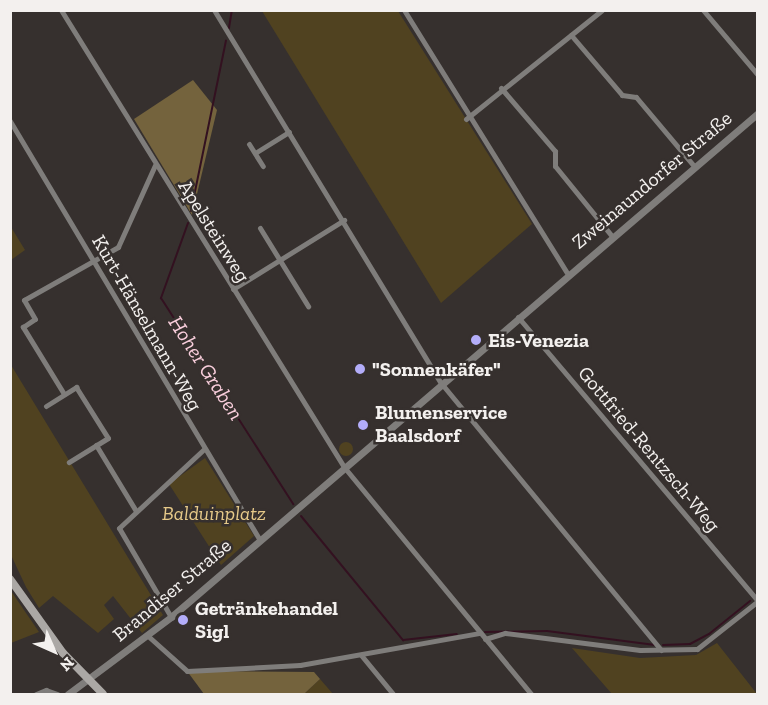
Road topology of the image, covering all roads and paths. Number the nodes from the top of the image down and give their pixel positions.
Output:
1 (61, 10) edge
2 (214, 10) edge
3 (404, 10) edge
4 (602, 10) edge
5 (703, 10) edge
6 (571, 34) junction
7 (758, 75) edge
8 (501, 88) junction
9 (758, 113) edge
10 (466, 119) junction
11 (10, 121) edge
12 (289, 132) junction
13 (249, 144) dead end
14 (255, 153) junction
15 (155, 165) junction
16 (263, 166) dead end
17 (694, 166) junction
18 (344, 220) junction
19 (260, 228) dead end
20 (612, 235) junction
21 (280, 260) junction
22 (93, 261) junction
23 (567, 273) junction
24 (233, 290) junction
25 (308, 306) dead end
26 (518, 317) junction
27 (441, 383) junction
28 (64, 394) junction
29 (46, 406) dead end
30 (96, 445) junction
31 (203, 450) junction
32 (69, 462) dead end
33 (344, 467) junction
34 (136, 511) junction
35 (259, 539) junction
36 (10, 579) edge
37 (757, 601) edge
38 (171, 617) junction
39 (480, 633) junction
40 (148, 636) junction
41 (485, 639) junction
42 (661, 650) junction
43 (361, 655) junction
44 (87, 677) junction
45 (54, 693) edge
46 (36, 694) edge
47 (68, 694) edge
48 (104, 694) edge
49 (393, 694) edge
50 (531, 694) edge

1 - 15 street, Apelsteinweg
2 - 12 street
3 - 10 street
4 - 6 street
5 - 7 street
6 - 8 street
6 - 17 street
8 - 10 street
8 - 20 street
9 - 17 street, Zweinaundorfer Straße
10 - 23 street
11 - 22 street, Kurt-Hänselmann-Weg
12 - 14 street
12 - 18 street
13 - 14 street
14 - 16 street
15 - 22 street
15 - 24 street, Apelsteinweg
17 - 20 street, Zweinaundorfer Straße
18 - 21 street
18 - 27 street
19 - 21 street
20 - 23 street, Zweinaundorfer Straße
21 - 24 street
21 - 25 street
22 - 28 street
22 - 31 street, Kurt-Hänselmann-Weg
23 - 26 street, Brandiser Straße
24 - 33 street, Apelsteinweg
26 - 27 street, Brandiser Straße
26 - 37 street, Gottfried-Rentzsch-Weg
27 - 33 street, Brandiser Straße
27 - 42 street
28 - 29 street
28 - 30 street
30 - 32 street
30 - 34 street
31 - 34 street
31 - 35 street, Kurt-Hänselmann-Weg
33 - 35 street, Brandiser Straße
33 - 39 street, Apelsteinweg
34 - 38 street
35 - 38 street, Brandiser Straße
36 - 44 main road
37 - 42 street
38 - 40 street, Brandiser Straße
39 - 41 street, Apelsteinweg
39 - 43 street
40 - 43 street
40 - 44 street, Brandiser Straße
41 - 42 street
41 - 50 street, Apelsteinweg
43 - 49 street
44 - 47 street, Brandiser Straße
44 - 48 main road
45 - 46 street

